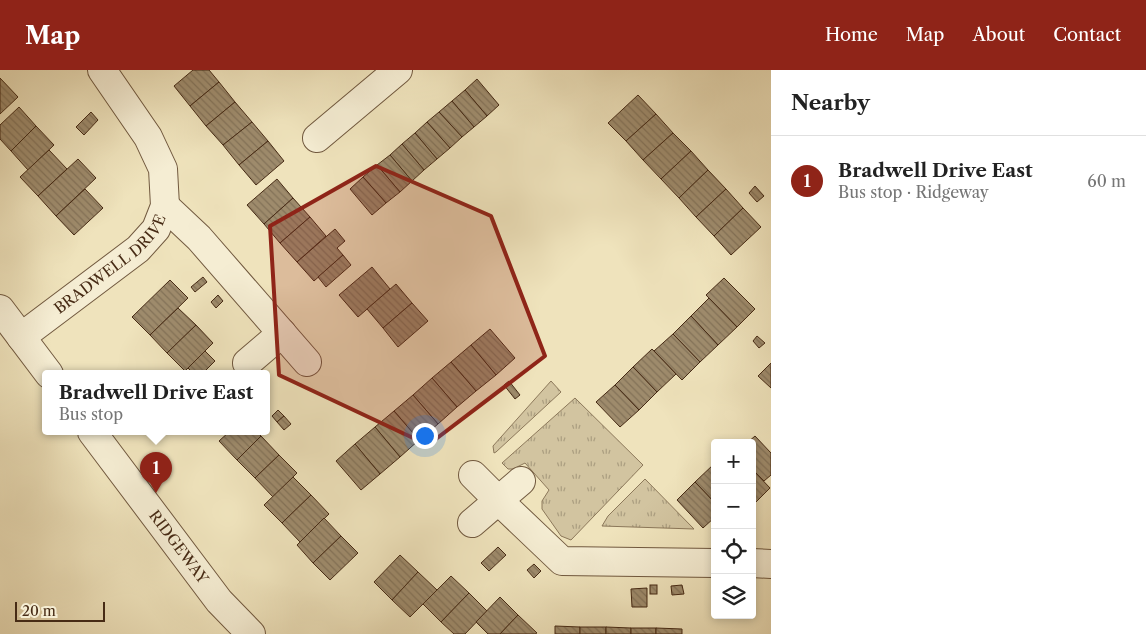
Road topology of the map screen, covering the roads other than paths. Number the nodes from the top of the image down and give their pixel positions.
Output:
1 (102, 70) edge
2 (398, 70) edge
3 (317, 138) dead end
4 (165, 206) junction
5 (1, 312) edge
6 (282, 333) junction
7 (21, 337) junction
8 (307, 362) dead end
9 (247, 363) dead end
10 (46, 370) edge
11 (94, 435) edge
12 (473, 475) dead end
13 (521, 481) dead end
14 (499, 502) junction
15 (472, 523) dead end
16 (711, 563) edge
17 (756, 563) edge
18 (771, 564) edge
19 (245, 632) edge

1 - 4 street, BRADWELL DRIVE
2 - 3 street
4 - 6 street
4 - 7 street, BRADWELL DRIVE
5 - 7 street
6 - 8 street
6 - 9 street
7 - 10 street
11 - 19 street, RIDGEWAY
12 - 14 street
13 - 14 street
14 - 15 street
14 - 16 street
17 - 18 street

